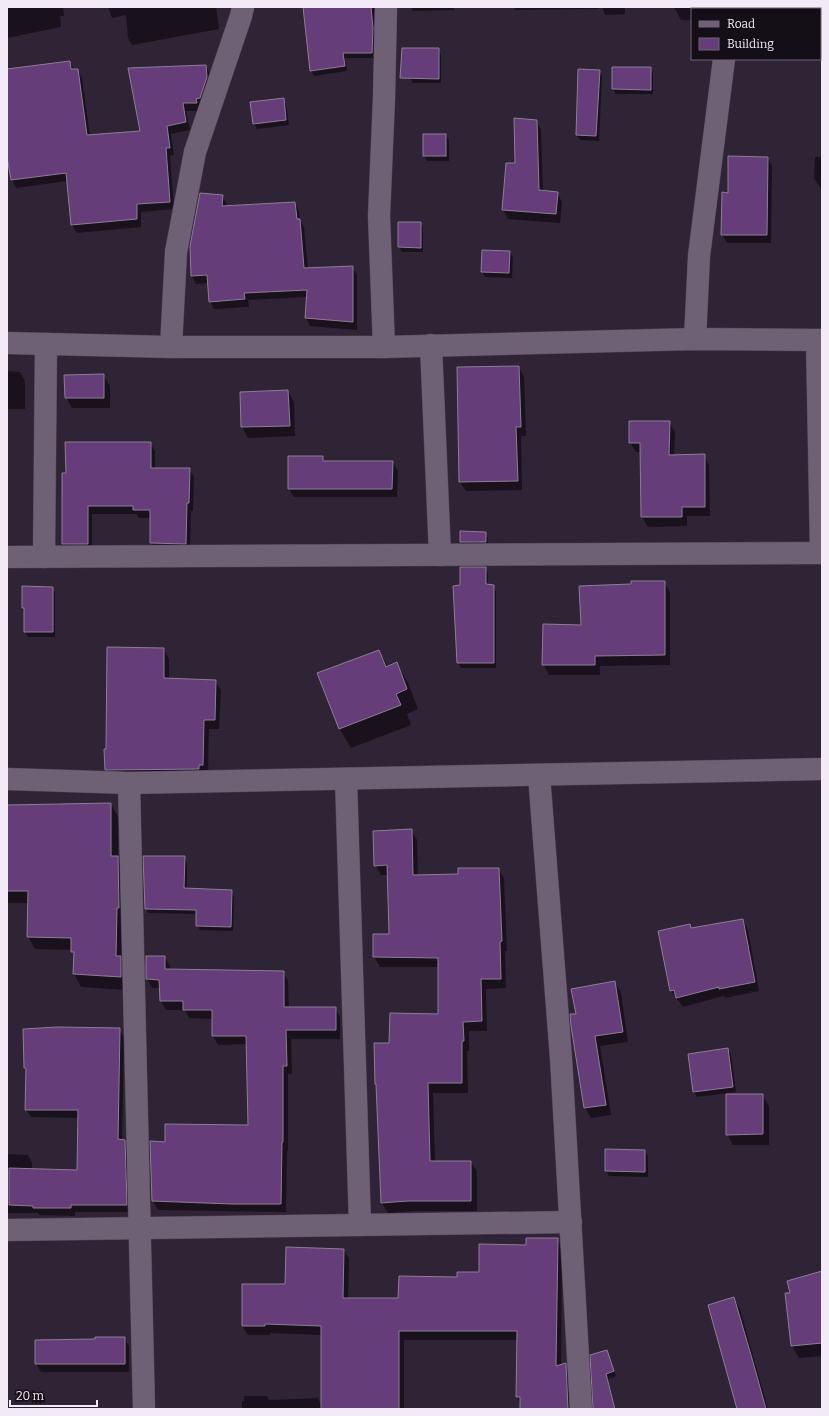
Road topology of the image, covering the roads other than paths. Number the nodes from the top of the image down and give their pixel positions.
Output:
1 (243, 7) edge
2 (386, 7) edge
3 (724, 60) edge
4 (695, 339) junction
5 (819, 340) edge
6 (7, 343) edge
7 (46, 344) junction
8 (431, 345) junction
9 (384, 346) junction
10 (171, 348) junction
11 (821, 553) edge
12 (440, 555) junction
13 (7, 557) edge
14 (44, 557) junction
15 (822, 769) edge
16 (539, 775) junction
17 (7, 779) edge
18 (346, 779) junction
19 (129, 783) junction
20 (571, 1222) junction
21 (360, 1225) junction
22 (139, 1228) junction
23 (7, 1230) edge
24 (144, 1409) edge
25 (581, 1409) edge

1 - 10 street
2 - 9 street
3 - 4 street
4 - 5 street
4 - 8 street
5 - 11 street
6 - 7 street
7 - 10 street
7 - 14 street
8 - 9 street
8 - 12 street
9 - 10 street
11 - 12 street
12 - 14 street
13 - 14 street
15 - 16 street
16 - 18 street
16 - 20 street
17 - 19 street
18 - 19 street
18 - 21 street
19 - 22 street
20 - 21 street
20 - 25 street
21 - 22 street
22 - 23 street
22 - 24 street

